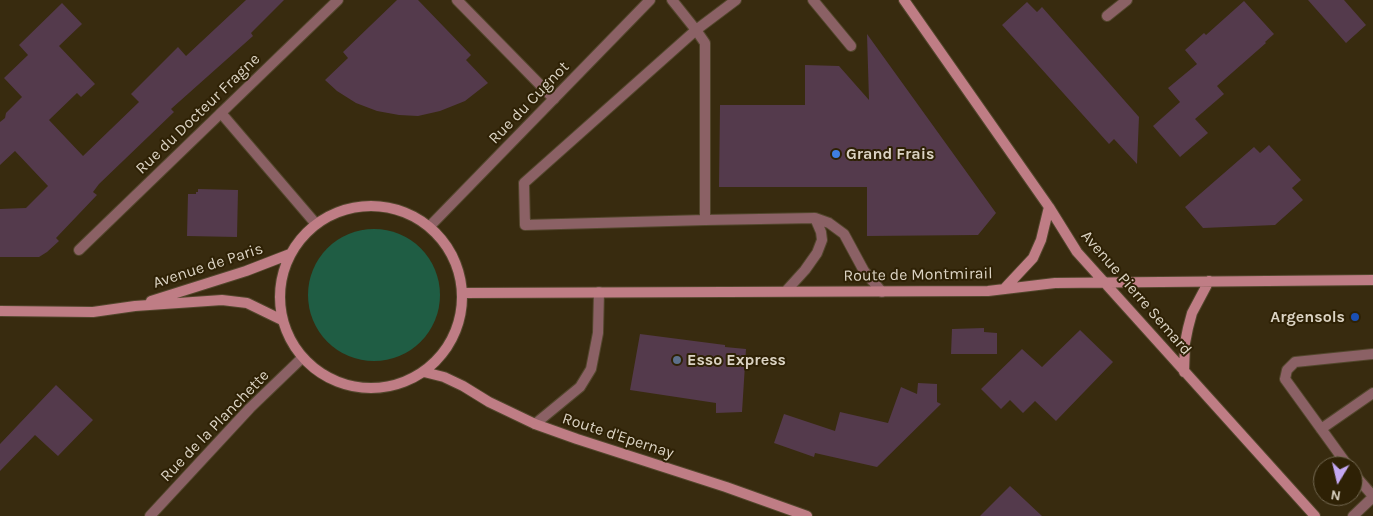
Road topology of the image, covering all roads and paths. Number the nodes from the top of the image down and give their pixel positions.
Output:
1 (338, 0) edge
2 (457, 0) edge
3 (650, 0) edge
4 (672, 0) edge
5 (736, 0) edge
6 (813, 0) edge
7 (904, 0) edge
8 (1127, 0) edge
9 (1107, 16) dead end
10 (696, 30) junction
11 (851, 46) dead end
12 (554, 99) junction
13 (221, 113) junction
14 (1049, 207) junction
15 (815, 218) junction
16 (705, 220) junction
17 (316, 224) junction
18 (430, 226) junction
19 (79, 250) dead end
20 (290, 254) junction
21 (1373, 280) edge
22 (1210, 281) junction
23 (1104, 282) junction
24 (1004, 288) junction
25 (599, 292) junction
26 (786, 292) junction
27 (882, 292) junction
28 (463, 293) junction
29 (135, 306) junction
30 (0, 311) edge
31 (282, 320) junction
32 (1373, 354) edge
33 (302, 358) junction
34 (424, 372) junction
35 (1184, 372) junction
36 (1373, 393) edge
37 (535, 424) junction
38 (1321, 429) junction
39 (1341, 456) edge
40 (1363, 484) edge
41 (1373, 496) edge
42 (1311, 515) edge
43 (150, 516) edge
44 (808, 516) edge
45 (1352, 516) edge

1 - 13 street, Rue du Docteur Fragne
2 - 12 street
3 - 12 street, Rue du Cugnot
4 - 10 street
5 - 10 street
6 - 11 street
7 - 14 main road, Avenue Pierre Semard
8 - 9 street
10 - 16 street
10 - 16 street
12 - 18 street, Rue du Cugnot
13 - 17 street
13 - 19 street, Rue du Docteur Fragne
14 - 23 main road, Avenue Pierre Semard
14 - 24 main road
15 - 16 street
15 - 26 street
15 - 27 street
17 - 18 main road
17 - 20 main road
18 - 28 main road
20 - 29 main road, Avenue de Paris
20 - 31 main road
21 - 22 main road, Route de Montmirail
22 - 23 main road, Route de Montmirail
22 - 35 main road
23 - 24 main road, Route de Montmirail
23 - 35 main road, Avenue Pierre Semard
24 - 27 main road, Route de Montmirail
25 - 26 main road, Route de Montmirail
25 - 28 main road, Route de Montmirail
25 - 37 street
26 - 27 main road, Route de Montmirail
28 - 34 main road
29 - 30 main road, Avenue de Paris
29 - 31 main road, Avenue de Paris
31 - 33 main road
32 - 38 street
33 - 34 main road
33 - 43 street, Rue de la Planchette
34 - 37 main road, Route d'Epernay
35 - 42 main road, Avenue Pierre Semard
36 - 38 street
37 - 44 main road, Route d'Epernay
38 - 39 street
40 - 41 street
41 - 45 street

